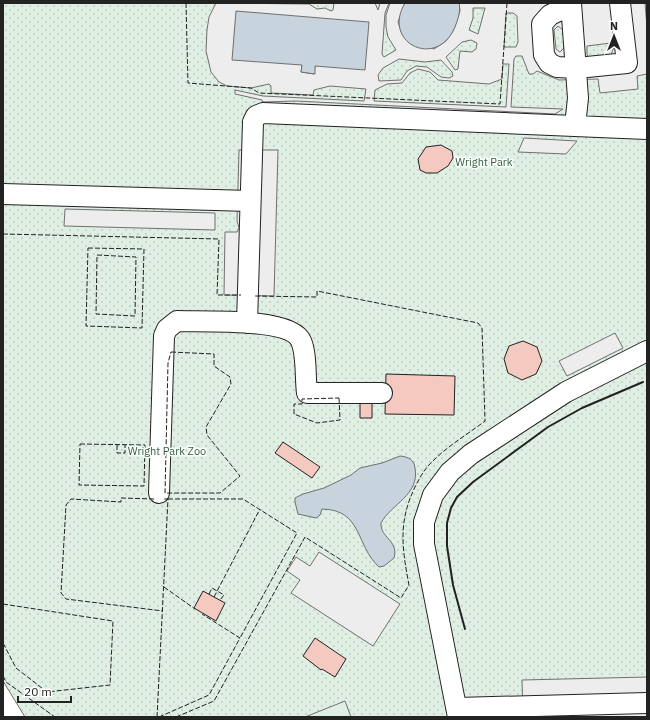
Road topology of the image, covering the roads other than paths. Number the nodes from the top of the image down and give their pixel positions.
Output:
1 (620, 3) edge
2 (571, 4) edge
3 (577, 68) junction
4 (575, 126) junction
5 (647, 129) edge
6 (3, 194) edge
7 (250, 201) junction
8 (248, 323) junction
9 (647, 351) edge
10 (382, 393) dead end
11 (159, 493) dead end
12 (647, 702) edge
13 (457, 712) edge

1 - 3 lane
2 - 3 lane
2 - 3 lane
3 - 4 lane
4 - 5 lane
4 - 7 lane
6 - 7 lane
7 - 8 lane
8 - 10 lane
8 - 11 lane
9 - 13 lane
12 - 13 lane

